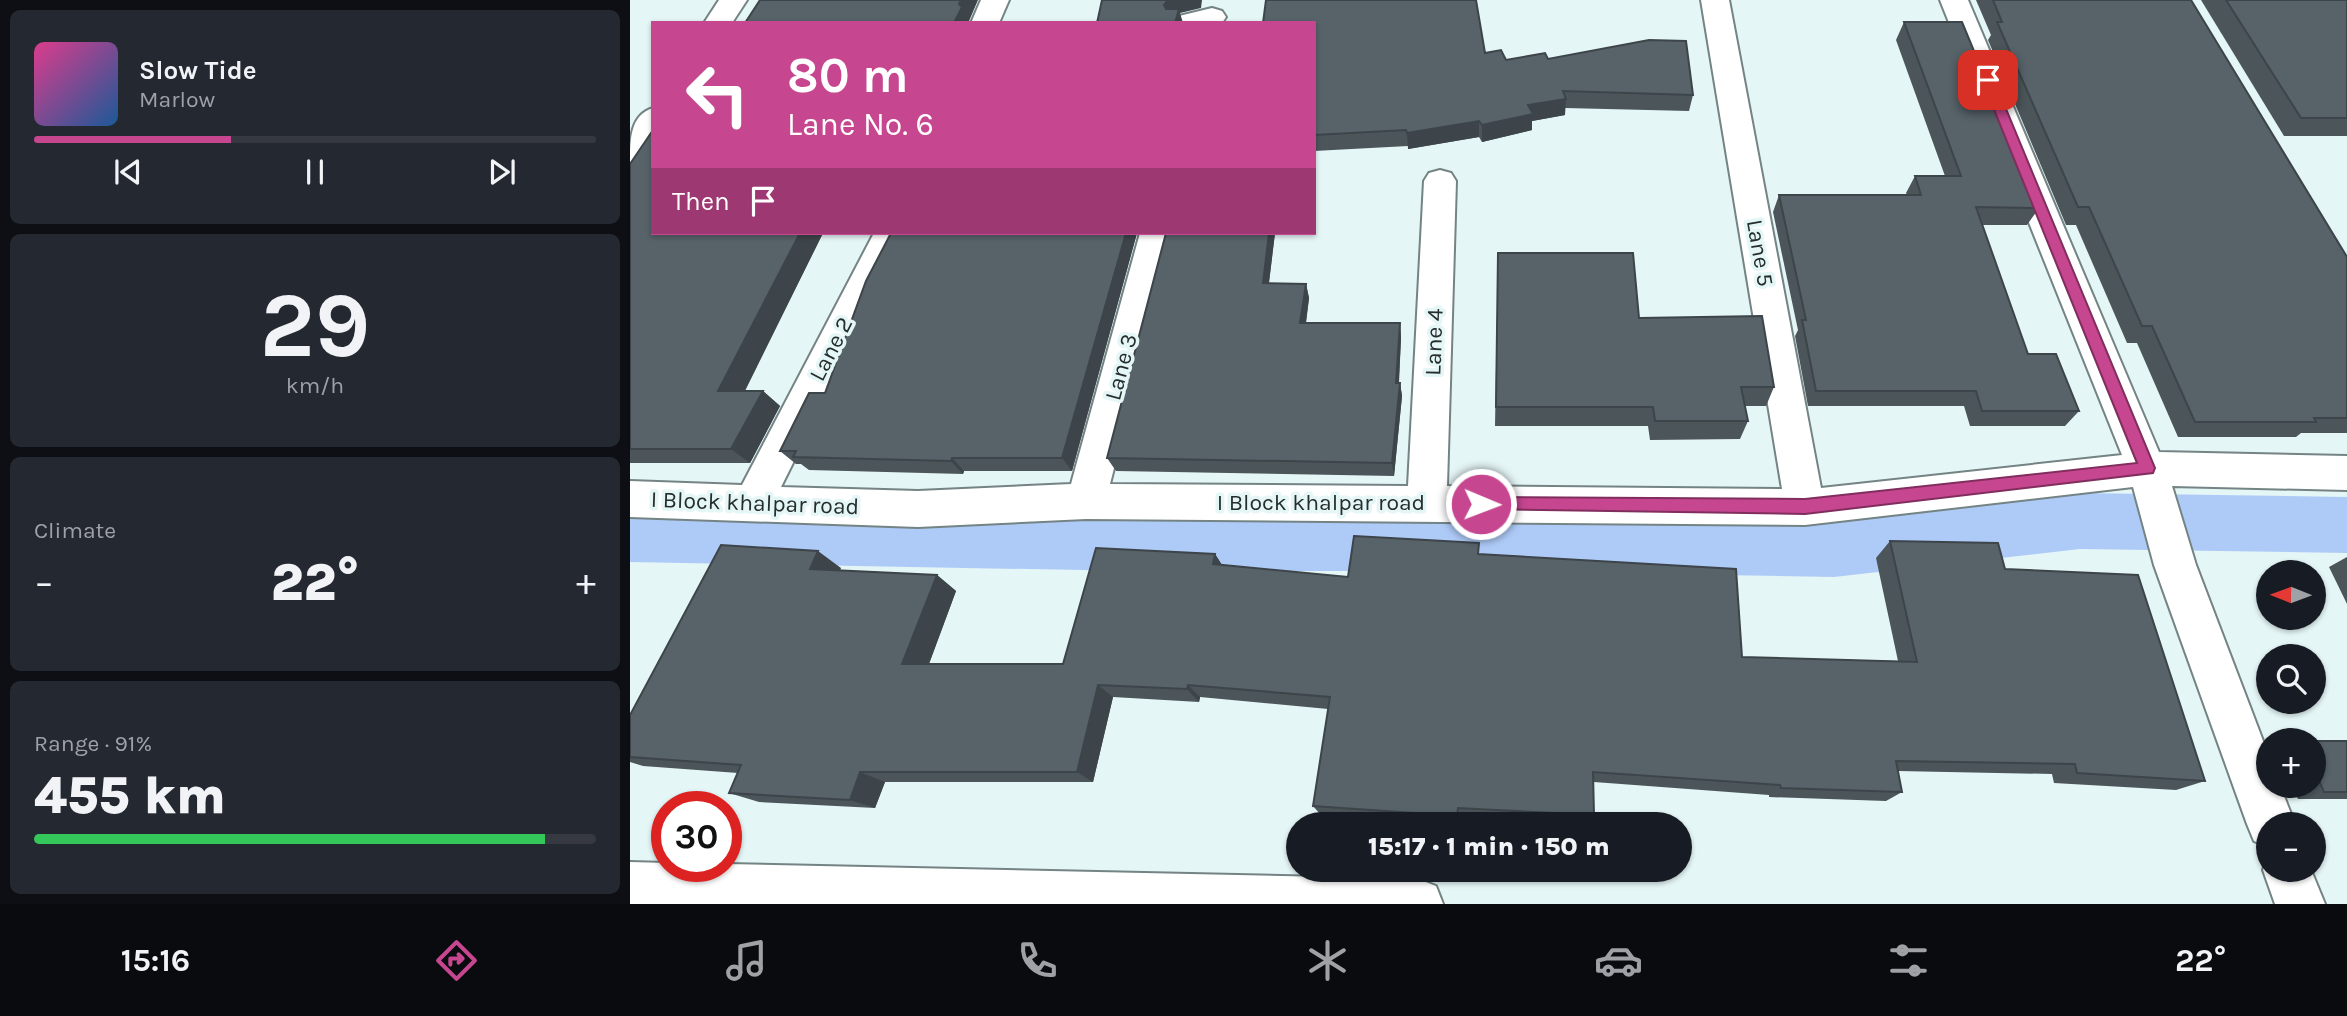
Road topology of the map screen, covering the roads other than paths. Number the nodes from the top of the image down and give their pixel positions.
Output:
1 (733, 0) edge
2 (995, 0) edge
3 (1715, 0) edge
4 (1954, 0) edge
5 (719, 21) edge
6 (986, 21) edge
7 (651, 121) edge
8 (630, 151) edge
9 (1440, 181) dead end
10 (889, 235) edge
11 (1155, 235) edge
12 (2147, 468) junction
13 (2347, 473) edge
14 (630, 499) edge
15 (1086, 500) junction
16 (753, 503) junction
17 (1427, 503) junction
18 (1805, 507) junction
19 (2267, 812) edge
20 (2292, 882) edge
21 (630, 887) edge
22 (794, 897) edge
23 (1202, 902) edge
24 (1418, 904) edge
25 (2300, 904) edge

1 - 5 street
2 - 6 street
3 - 18 street, Lane 5
4 - 12 street
7 - 8 street
9 - 17 street, Lane 4
10 - 16 street, Lane 2
11 - 15 street, Lane 3
12 - 13 street, I Block khalpar road
12 - 18 street, I Block khalpar road
12 - 19 street
14 - 16 street, I Block khalpar road
15 - 16 street, I Block khalpar road
15 - 17 street, I Block khalpar road
17 - 18 street, I Block khalpar road
20 - 25 street
21 - 22 street
22 - 23 street
23 - 24 street

